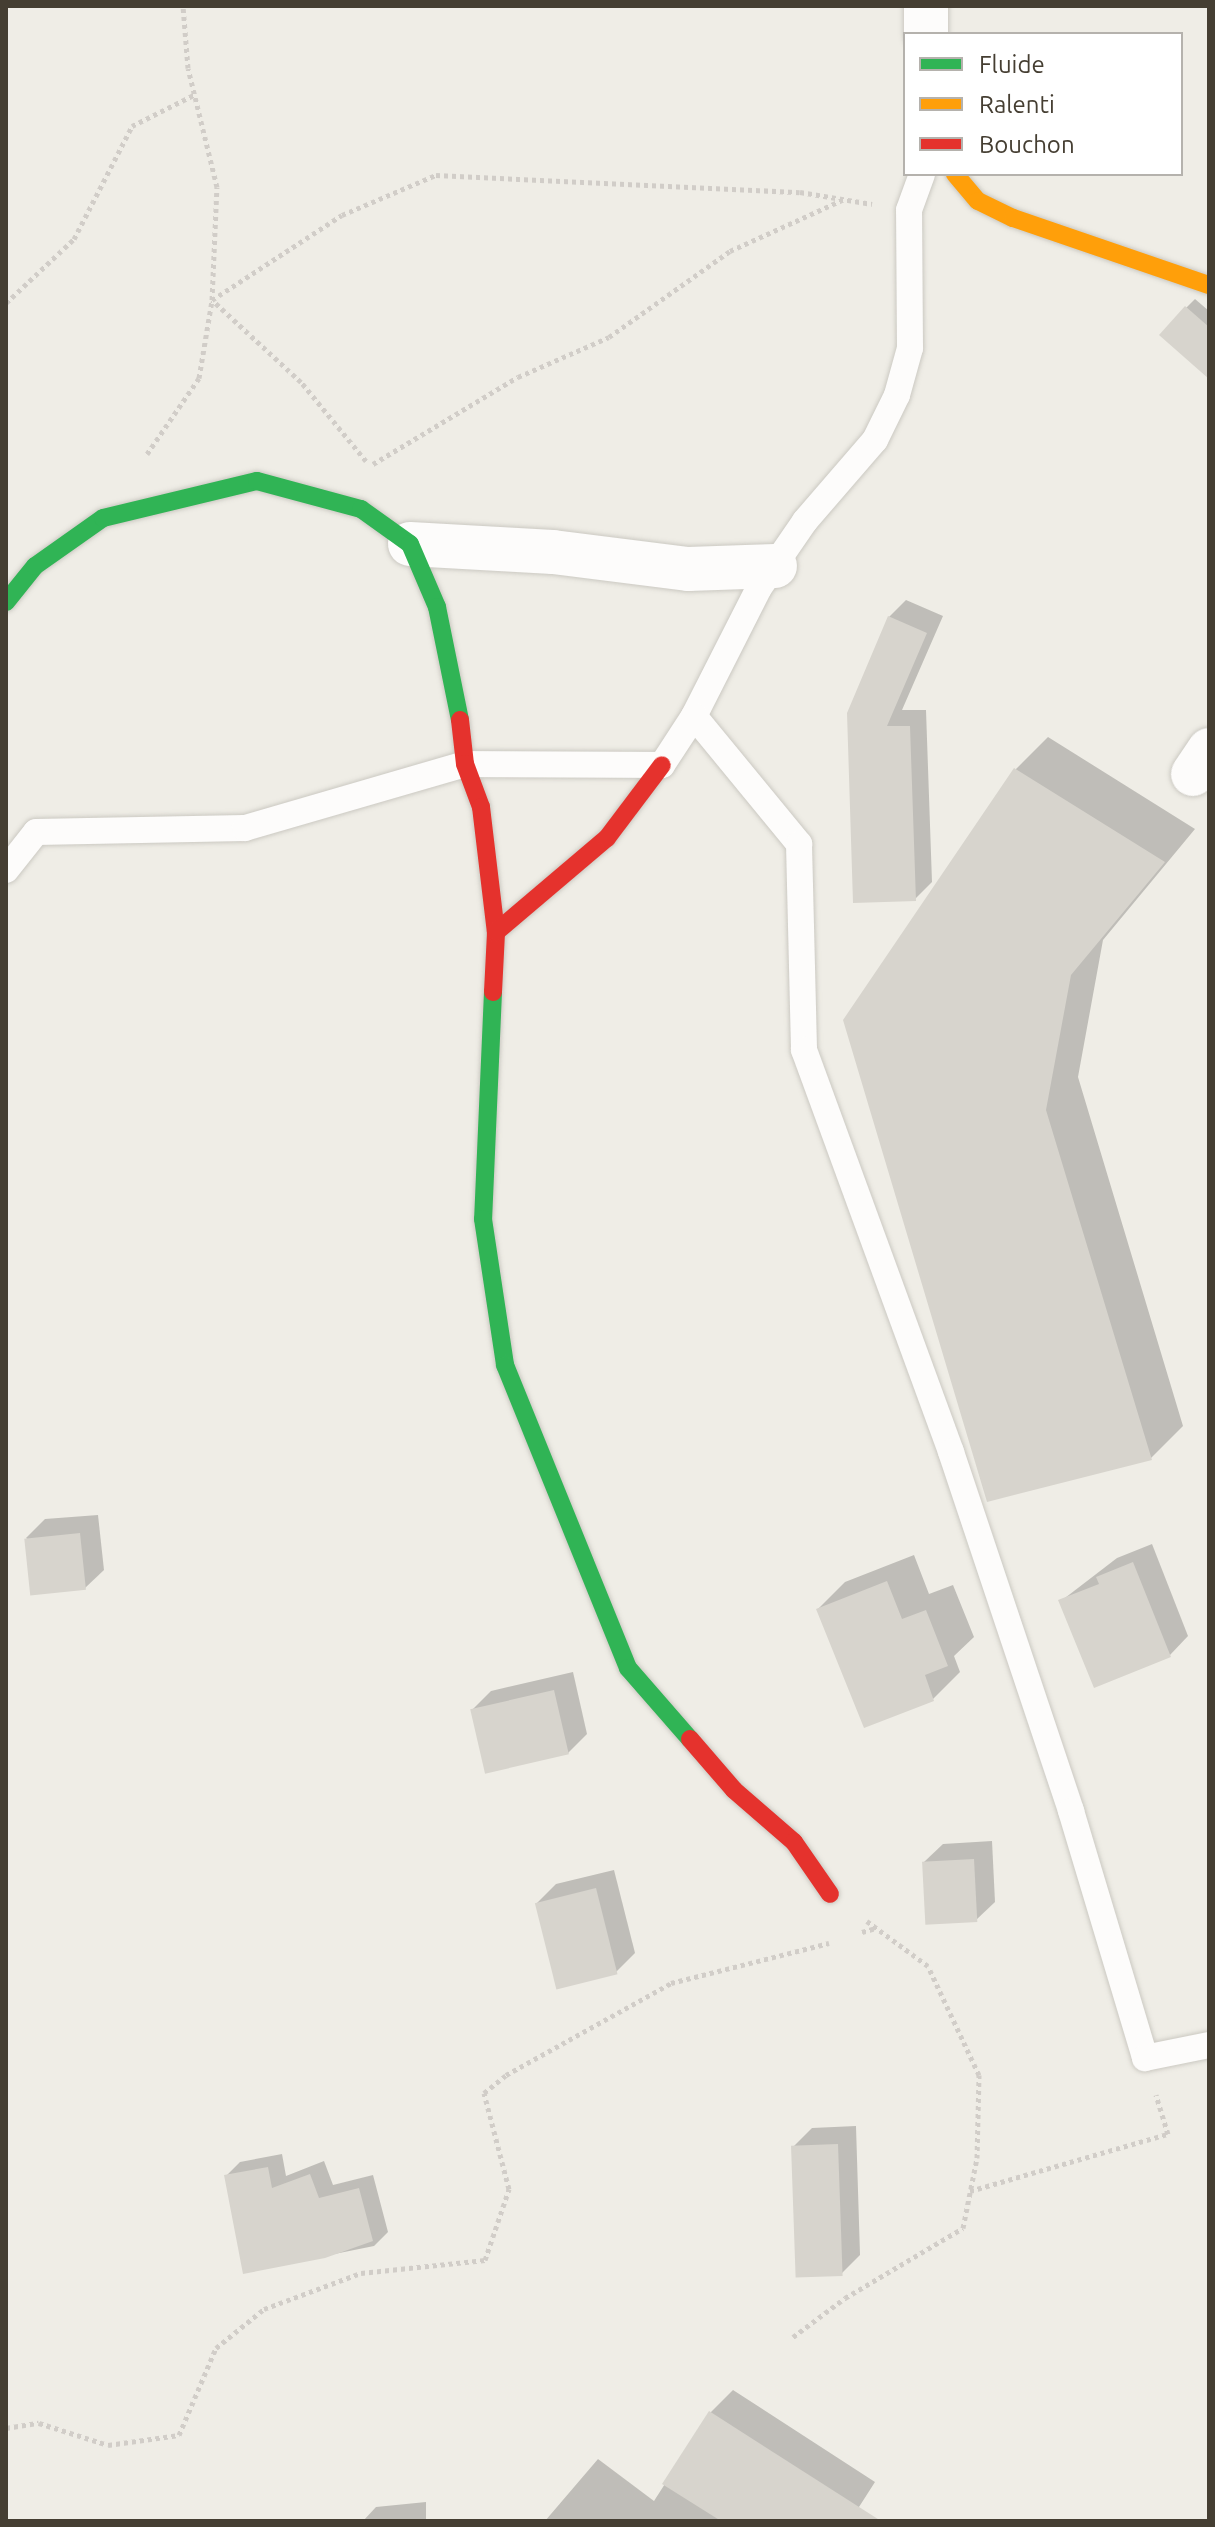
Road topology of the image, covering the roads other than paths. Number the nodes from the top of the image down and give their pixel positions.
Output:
1 (926, 6) edge
2 (926, 32) edge
3 (921, 176) edge
4 (957, 176) edge
5 (1209, 285) edge
6 (410, 544) junction
7 (775, 566) junction
8 (6, 602) edge
9 (694, 716) junction
10 (465, 764) junction
11 (662, 765) junction
12 (6, 870) edge
13 (496, 932) junction
14 (830, 1894) road end
15 (1209, 2045) edge

1 - 2 street
3 - 7 lane
4 - 5 street
6 - 7 street
6 - 8 street
6 - 10 street
7 - 9 lane
9 - 11 lane
9 - 15 lane
10 - 11 lane
10 - 12 lane
10 - 13 street
11 - 13 street
13 - 14 street

